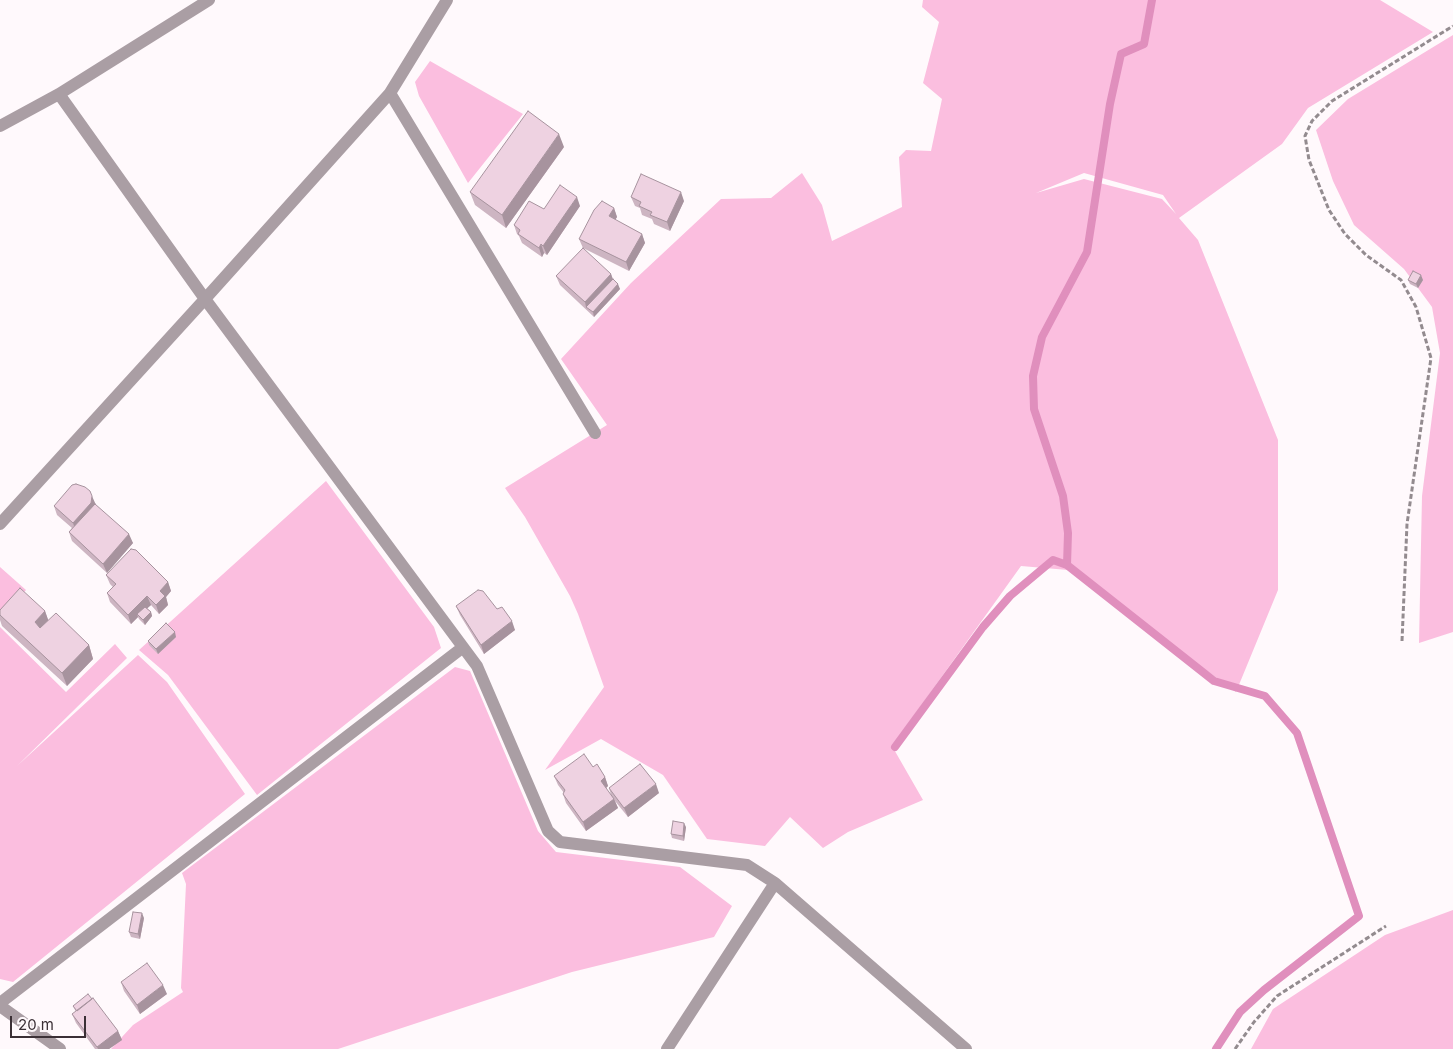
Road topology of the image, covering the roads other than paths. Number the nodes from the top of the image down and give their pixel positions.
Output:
1 (209, 0) edge
2 (447, 0) edge
3 (390, 93) junction
4 (59, 94) junction
5 (0, 126) edge
6 (205, 299) junction
7 (595, 433) dead end
8 (0, 524) edge
9 (462, 648) junction
10 (775, 882) junction
11 (0, 1004) edge
12 (60, 1049) edge
13 (667, 1049) edge
14 (966, 1049) edge

1 - 4 street
2 - 3 street
3 - 6 street
3 - 7 street
4 - 5 street
4 - 6 street
6 - 8 street
6 - 9 street
9 - 10 street
9 - 11 street
10 - 13 street
10 - 14 street
11 - 12 street

